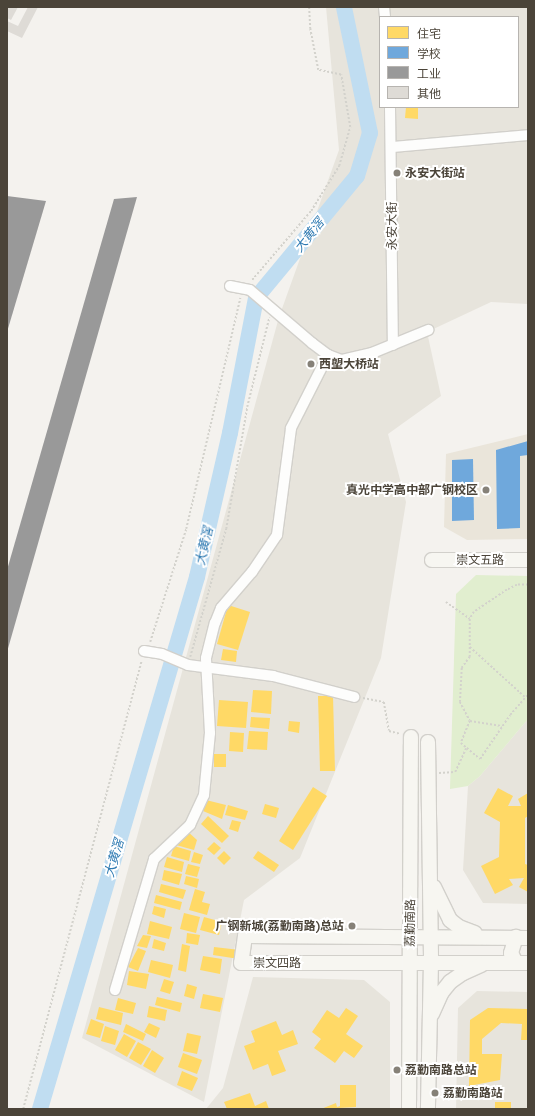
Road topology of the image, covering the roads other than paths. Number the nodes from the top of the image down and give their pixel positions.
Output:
1 (390, 108) edge
2 (528, 135) edge
3 (392, 148) junction
4 (230, 286) dead end
5 (428, 330) dead end
6 (393, 345) junction
7 (328, 355) junction
8 (432, 560) dead end
9 (528, 560) edge
10 (146, 650) road end
11 (205, 667) junction
12 (354, 697) road end
13 (411, 737) road end
14 (428, 742) dead end
15 (431, 878) junction
16 (410, 936) junction
17 (431, 936) junction
18 (489, 937) junction
19 (522, 938) edge
20 (409, 962) junction
21 (431, 962) junction
22 (487, 962) junction
23 (522, 963) edge
24 (116, 990) dead end
25 (429, 1022) junction
26 (409, 1109) edge
27 (428, 1109) edge

1 - 3 street, 永安大街
2 - 3 street
3 - 6 street, 永安大街
4 - 7 street
5 - 6 street
6 - 7 street
7 - 11 street
8 - 9 street, 崇文五路
10 - 11 street
11 - 12 street
11 - 24 street
13 - 16 street, 荔勤南路
14 - 15 street, 荔勤南路
15 - 17 street, 荔勤南路
15 - 18 street
16 - 17 street, 崇文四路
16 - 20 street, 荔勤南路
16 - 20 street, 崇文四路
17 - 18 street, 崇文四路
17 - 21 street, 荔勤南路
18 - 19 street, 崇文四路
19 - 23 street
20 - 21 street, 崇文四路
20 - 26 street, 荔勤南路
21 - 22 street, 崇文四路
21 - 25 street, 荔勤南路
22 - 23 street, 崇文四路
22 - 25 street
25 - 27 street, 荔勤南路

